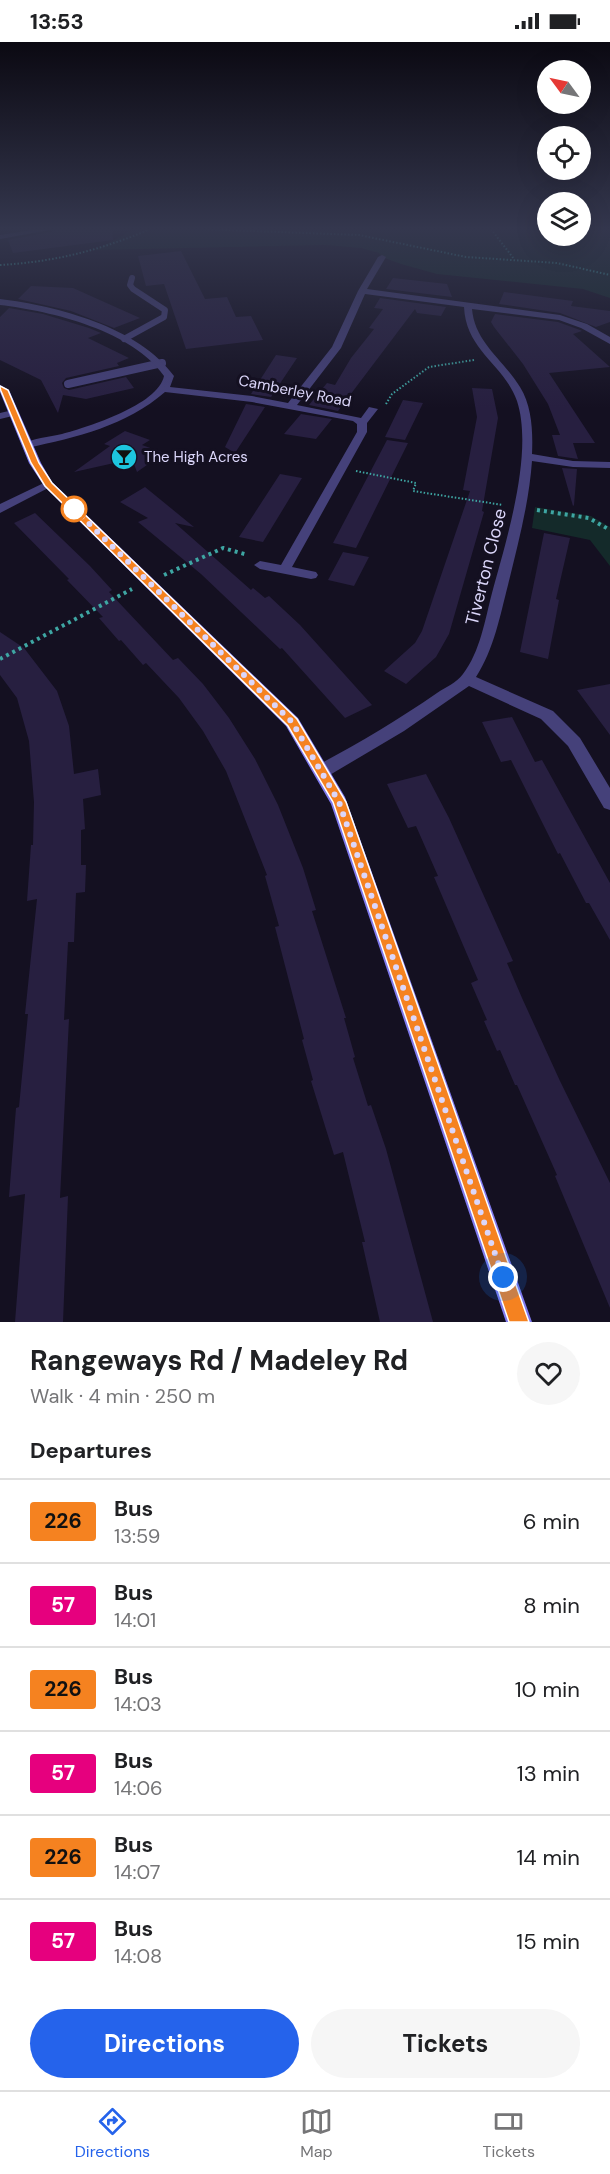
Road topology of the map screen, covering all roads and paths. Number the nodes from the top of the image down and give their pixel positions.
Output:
1 (132, 289) edge
2 (362, 291) joint
3 (0, 302) edge
4 (468, 305) junction
5 (124, 339) junction
6 (610, 341) edge
7 (493, 358) junction
8 (162, 363) junction
9 (68, 384) dead end
10 (0, 388) edge
11 (164, 388) junction
12 (290, 407) junction
13 (373, 409) joint
14 (7, 415) edge
15 (362, 423) junction
16 (27, 445) junction
17 (526, 458) junction
18 (610, 465) edge
19 (342, 468) junction
20 (48, 484) junction
21 (513, 506) junction
22 (0, 509) edge
23 (610, 530) edge
24 (260, 565) dead end
25 (285, 569) junction
26 (311, 575) dead end
27 (26, 646) dead end
28 (0, 659) edge
29 (467, 679) junction
30 (322, 771) junction
31 (610, 802) edge
32 (519, 1322) edge

1 - 5 lane
2 - 4 street
2 - 12 street
3 - 5 street
4 - 6 street
4 - 7 street, Tiverton Close
5 - 8 street
7 - 13 path
7 - 17 street, Tiverton Close
8 - 9 lane
8 - 11 street
10 - 14 street
11 - 12 street, Camberley Road
11 - 16 street
12 - 15 street, Camberley Road
13 - 15 street
14 - 16 street
15 - 19 street, Camberley Road
16 - 20 street
17 - 18 street
17 - 21 street, Tiverton Close
19 - 21 path
19 - 25 street, Camberley Road
20 - 22 street
20 - 30 street
21 - 23 path
21 - 29 street, Tiverton Close
24 - 25 street
25 - 26 street
27 - 28 path
29 - 30 street, Tiverton Close
29 - 31 street
30 - 32 street

